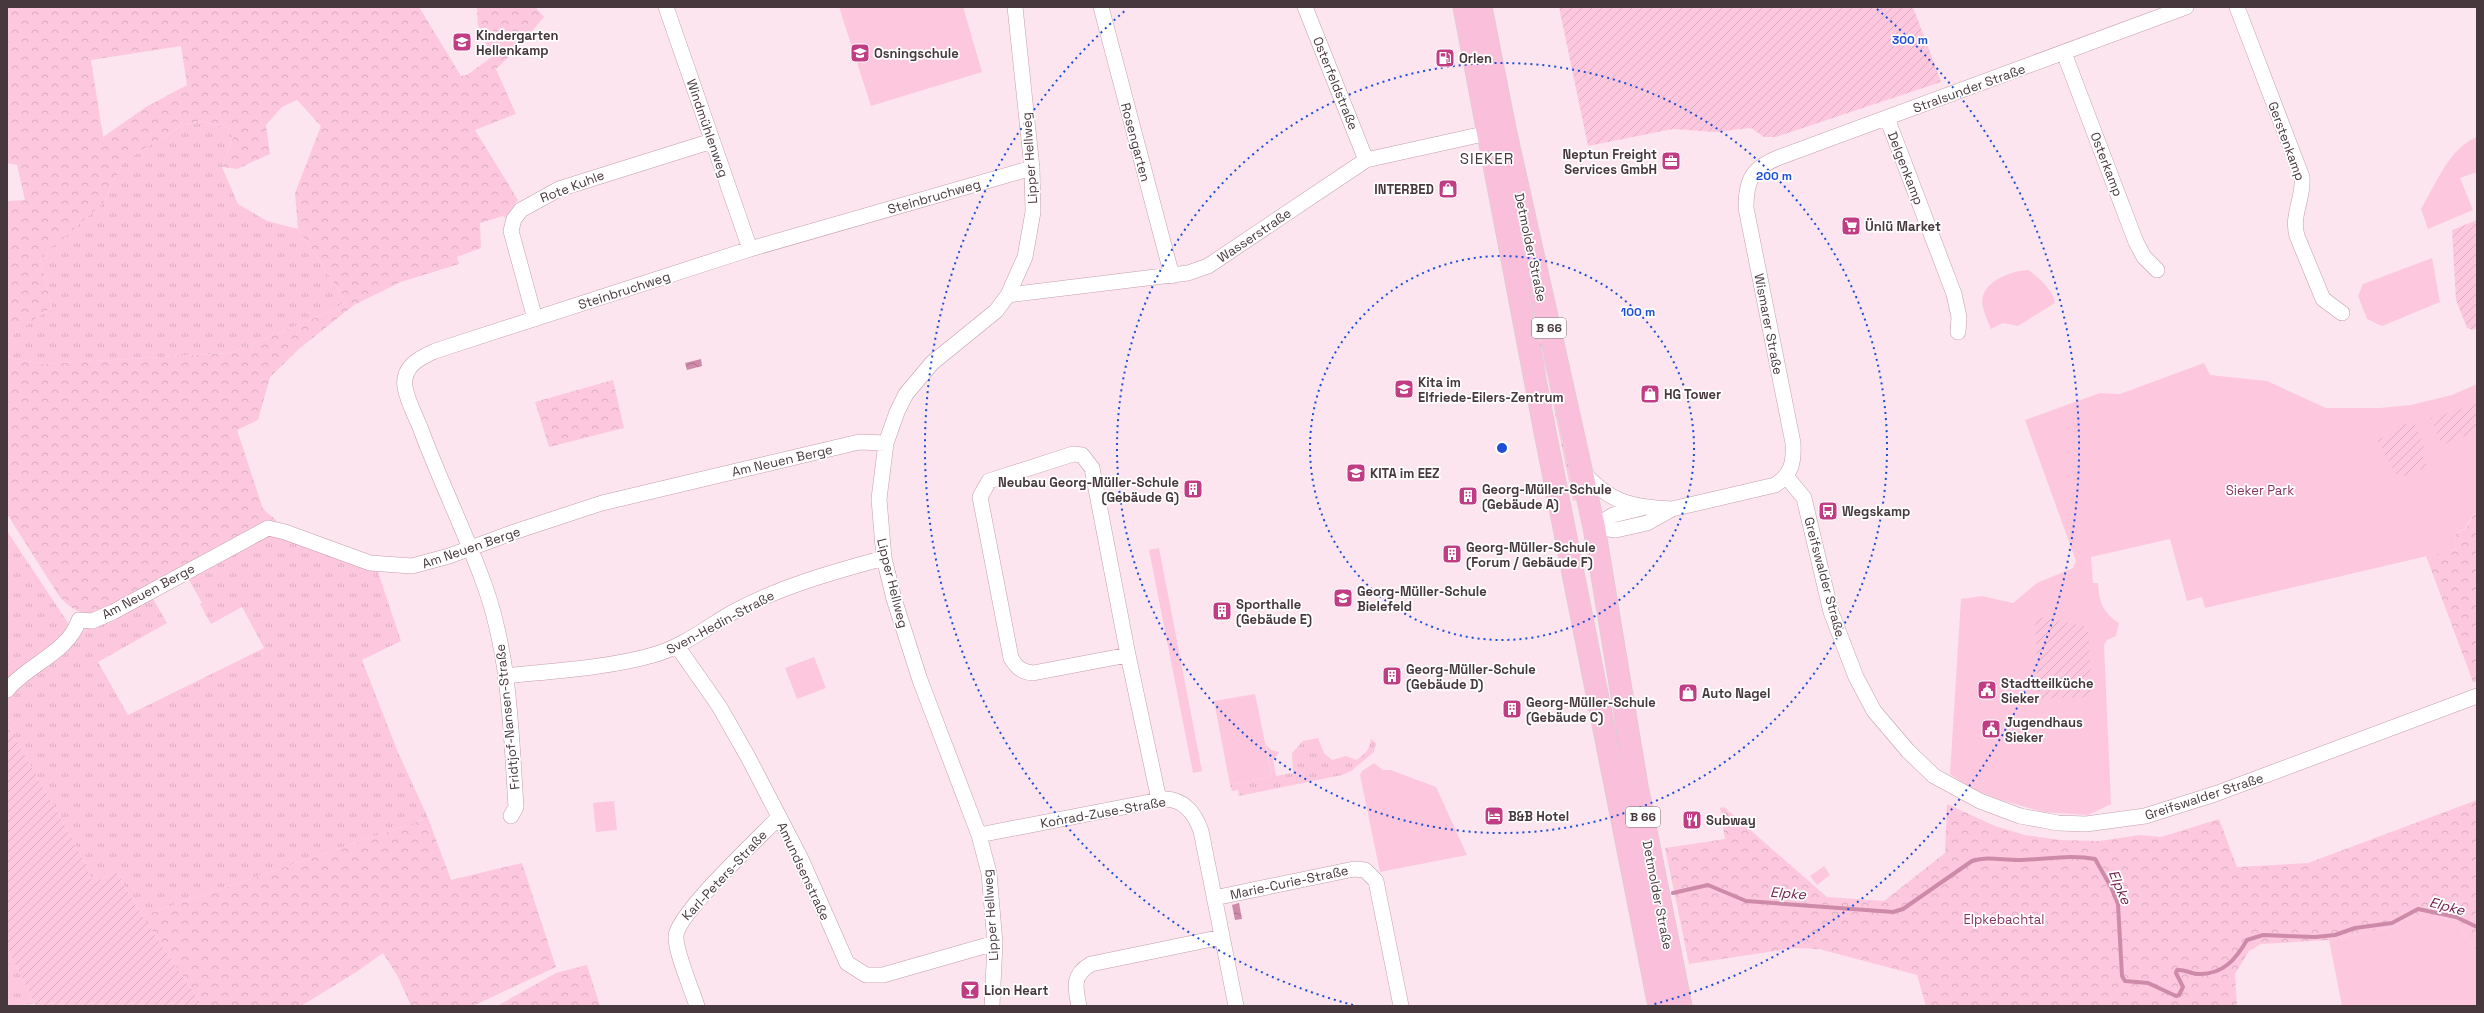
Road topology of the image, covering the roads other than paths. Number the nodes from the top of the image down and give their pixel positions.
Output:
1 (666, 7) edge
2 (1015, 7) edge
3 (1101, 7) edge
4 (1305, 7) edge
5 (1464, 7) edge
6 (1481, 7) edge
7 (2186, 7) edge
8 (2237, 7) edge
9 (2064, 53) junction
10 (1887, 118) junction
11 (1488, 133) junction
12 (712, 141) junction
13 (1366, 160) junction
14 (1032, 168) junction
15 (1754, 172) joint
16 (750, 249) junction
17 (2157, 270) dead end
18 (1172, 276) junction
19 (1008, 295) junction
20 (2342, 313) dead end
21 (535, 319) junction
22 (1958, 332) dead end
23 (886, 443) junction
24 (1581, 469) junction
25 (1786, 476) junction
26 (1643, 508) junction
27 (1672, 510) junction
28 (1594, 527) junction
29 (1565, 532) junction
30 (471, 549) junction
31 (884, 558) junction
32 (677, 646) junction
33 (1128, 655) junction
34 (505, 676) junction
35 (7, 690) edge
36 (2477, 696) edge
37 (1159, 800) junction
38 (511, 816) dead end
39 (779, 817) junction
40 (979, 835) junction
41 (1214, 898) junction
42 (1222, 937) junction
43 (995, 943) junction
44 (1659, 951) junction
45 (697, 1006) edge
46 (992, 1006) edge
47 (1079, 1006) edge
48 (1236, 1006) edge
49 (1401, 1006) edge
50 (1659, 1006) edge
51 (1681, 1006) edge

1 - 12 street, Windmühlenweg
2 - 14 street, Lipper Hellweg
3 - 18 street, Rosengarten
4 - 13 street, Osterfeldstraße
5 - 11 main road, Detmolder Straße / B 66
6 - 24 main road, Detmolder Straße / B 66
7 - 9 street, Stralsunder Straße
8 - 20 street, Gerstenkamp
9 - 10 street, Stralsunder Straße
9 - 17 street, Osterkamp
10 - 15 street, Stralsunder Straße
10 - 22 street, Delgenkamp
11 - 13 street, Wasserstraße
11 - 29 main road, Detmolder Straße / B 66
12 - 16 street, Windmühlenweg
12 - 21 street, Rote Kuhle
13 - 18 street, Wasserstraße
14 - 16 street, Steinbruchweg
14 - 19 street, Lipper Hellweg
15 - 25 street, Wismarer Straße
16 - 21 street, Steinbruchweg
18 - 19 street, Wasserstraße
19 - 23 street, Lipper Hellweg
21 - 30 street, Steinbruchweg
23 - 30 street, Am Neuen Berge
23 - 31 street, Lipper Hellweg
24 - 26 street
24 - 28 main road, Detmolder Straße / B 66
25 - 27 street
25 - 36 street, Greifswalder Straße
26 - 27 street
26 - 28 street
27 - 28 street
28 - 29 main road
28 - 44 main road, Detmolder Straße / B 66
29 - 44 main road, Detmolder Straße / B 66
30 - 34 street, Fridtjof-Nansen-Straße
30 - 35 street, Am Neuen Berge
31 - 32 street, Sven-Hedin-Straße
31 - 40 street, Lipper Hellweg
32 - 34 street, Sven-Hedin-Straße
32 - 39 street, Amundsenstraße
33 - 33 street
33 - 37 street
34 - 38 street, Fridtjof-Nansen-Straße
37 - 40 street, Konrad-Zuse-Straße
37 - 41 street, Konrad-Zuse-Straße
39 - 43 street, Amundsenstraße
39 - 45 street, Karl-Peters-Straße
40 - 43 street, Lipper Hellweg
41 - 42 street, Konrad-Zuse-Straße
41 - 49 street, Marie-Curie-Straße
42 - 47 street
42 - 48 street, Konrad-Zuse-Straße
43 - 46 street, Lipper Hellweg
44 - 50 main road, Detmolder Straße / B 66
44 - 51 main road, Detmolder Straße / B 66

